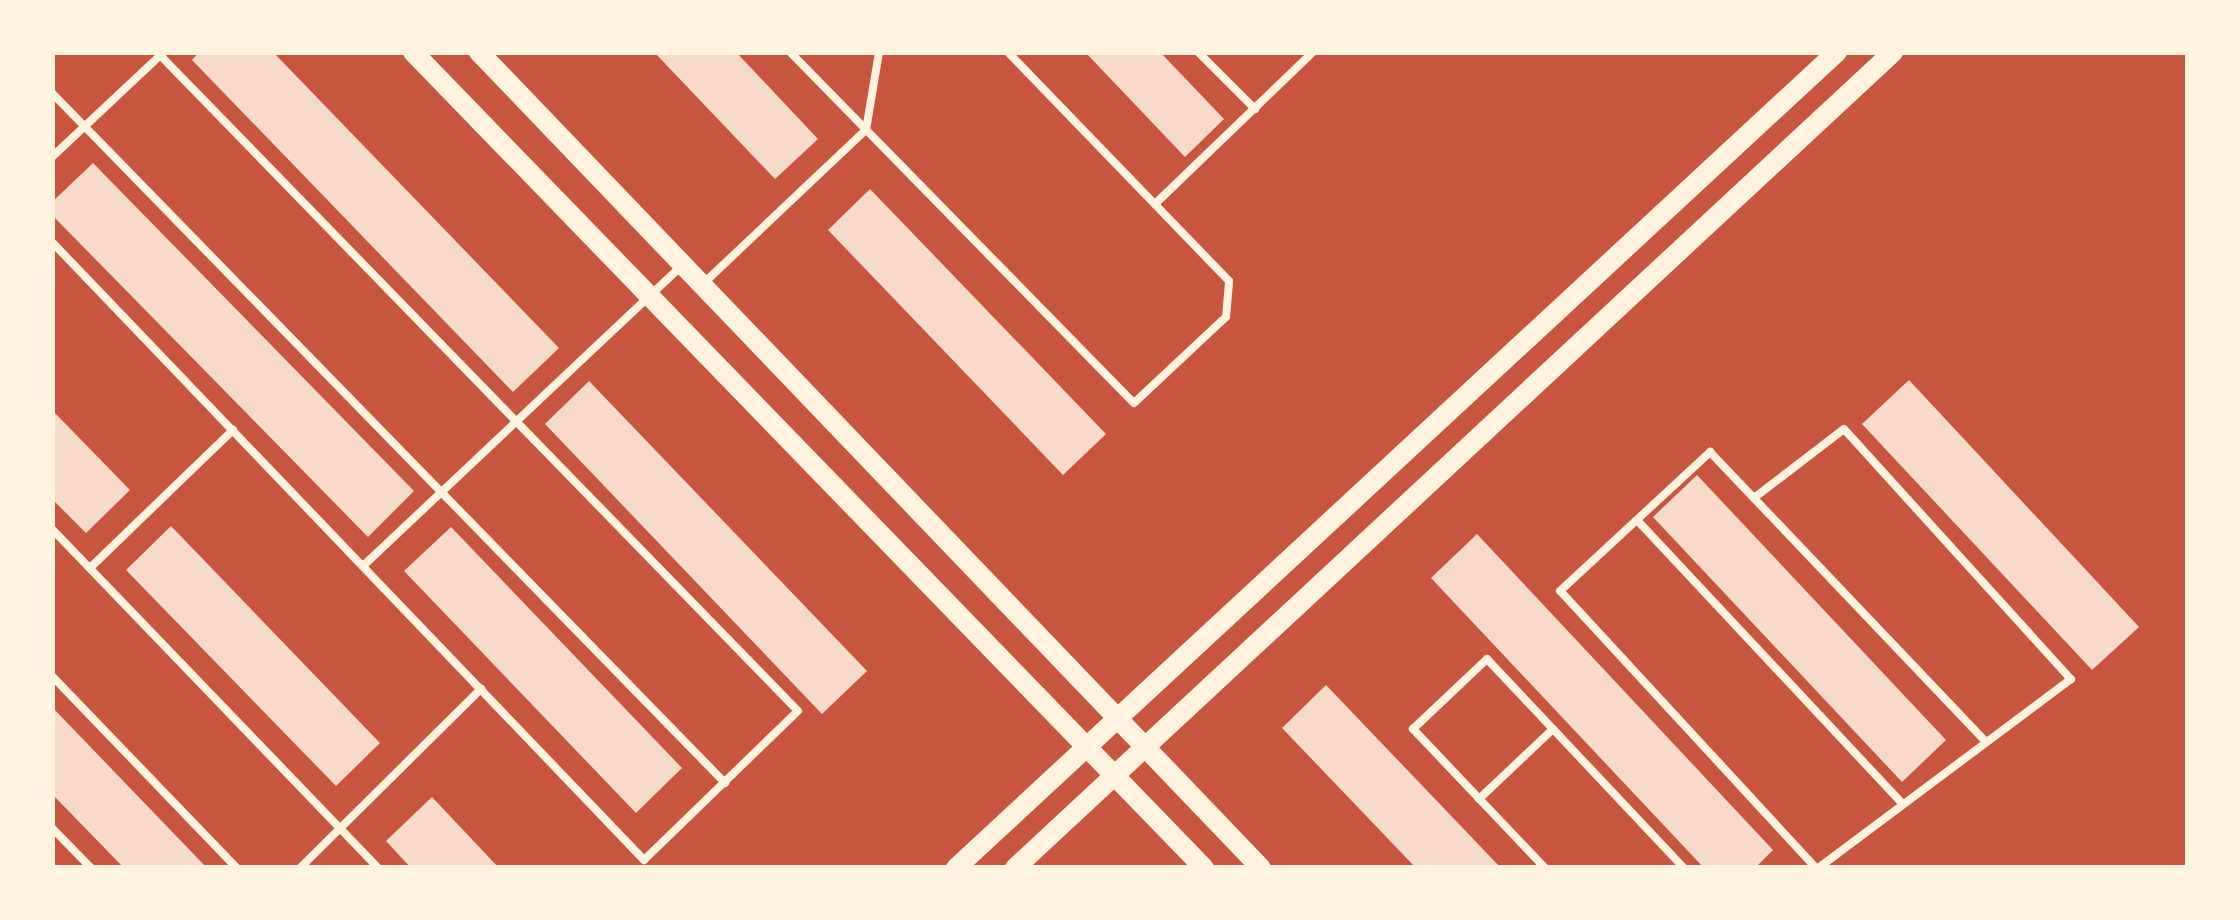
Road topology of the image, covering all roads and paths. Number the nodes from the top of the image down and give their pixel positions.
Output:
1 (413, 52) edge
2 (479, 52) edge
3 (790, 52) edge
4 (879, 52) edge
5 (1008, 52) edge
6 (1198, 52) edge
7 (1313, 52) edge
8 (1837, 52) edge
9 (1892, 52) edge
10 (160, 54) edge
11 (52, 93) edge
12 (1255, 109) junction
13 (85, 126) junction
14 (866, 130) junction
15 (52, 157) edge
16 (1155, 204) junction
17 (52, 242) edge
18 (683, 264) junction
19 (702, 284) junction
20 (649, 296) junction
21 (516, 422) junction
22 (233, 430) junction
23 (441, 492) junction
24 (1754, 498) junction
25 (1636, 520) junction
26 (52, 530) edge
27 (363, 566) junction
28 (90, 568) junction
29 (52, 676) edge
30 (481, 689) junction
31 (1121, 722) junction
32 (1553, 728) junction
33 (1986, 742) junction
34 (1090, 751) junction
35 (1148, 751) junction
36 (1118, 778) junction
37 (724, 783) junction
38 (1480, 798) junction
39 (1902, 804) junction
40 (52, 828) edge
41 (340, 828) junction
42 (91, 868) edge
43 (237, 868) edge
44 (300, 868) edge
45 (378, 868) edge
46 (956, 868) edge
47 (1015, 868) edge
48 (1204, 868) edge
49 (1261, 868) edge
50 (1545, 868) edge
51 (1684, 868) edge
52 (1817, 868) edge

1 - 20 main road
2 - 18 main road
3 - 14 lane
4 - 14 lane
5 - 16 lane
6 - 12 lane
7 - 12 lane
8 - 31 main road
9 - 35 main road
10 - 13 lane
10 - 21 lane
11 - 13 lane
12 - 16 lane
13 - 15 lane
13 - 23 lane
14 - 16 lane
14 - 19 lane
17 - 22 lane
18 - 19 main road
18 - 20 lane
19 - 31 main road
20 - 21 lane
20 - 34 main road
21 - 23 lane
21 - 37 lane
22 - 27 lane
22 - 28 lane
23 - 27 lane
23 - 37 lane
24 - 25 lane
24 - 33 lane
24 - 33 lane
25 - 39 lane
25 - 52 lane
26 - 28 lane
27 - 30 lane
28 - 41 lane
29 - 43 lane
30 - 37 lane
30 - 41 lane
31 - 34 main road
31 - 35 main road
32 - 38 lane
32 - 38 lane
32 - 51 lane
33 - 39 lane
34 - 36 main road
34 - 46 main road
35 - 36 main road
35 - 49 main road
36 - 47 main road
36 - 48 main road
38 - 50 lane
39 - 52 lane
40 - 42 lane
41 - 44 lane
41 - 45 lane

